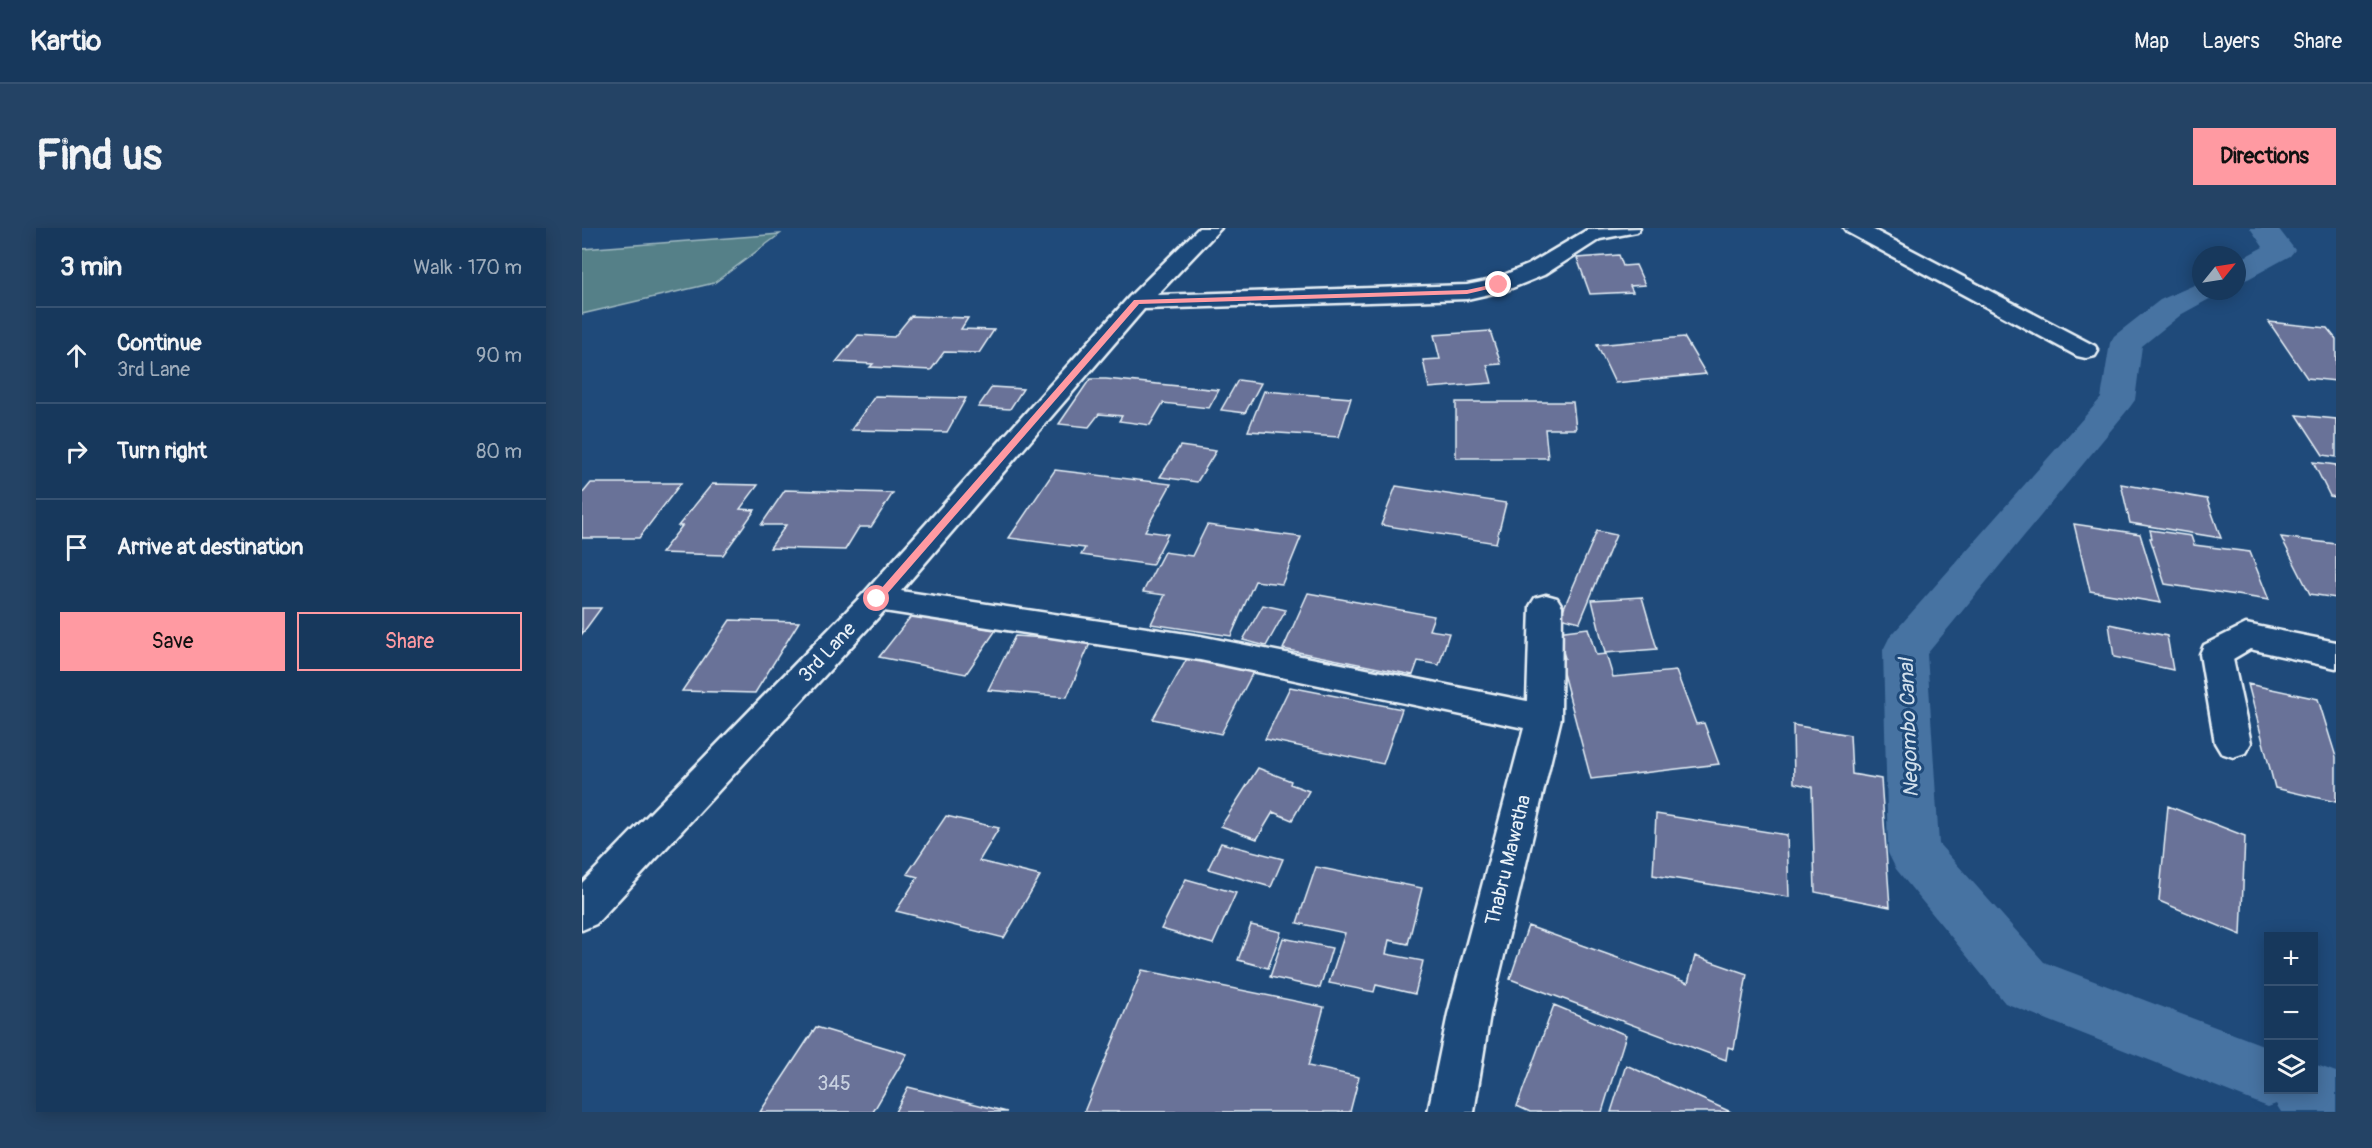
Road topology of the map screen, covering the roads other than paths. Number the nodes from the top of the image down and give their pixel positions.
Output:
1 (1211, 228) edge
2 (1630, 228) edge
3 (1854, 228) edge
4 (1137, 302) junction
5 (2086, 351) dead end
6 (877, 599) junction
7 (1546, 606) dead end
8 (2336, 655) edge
9 (1544, 718) junction
10 (2233, 743) dead end
11 (582, 911) edge
12 (1451, 1112) edge

1 - 4 street, 3rd Lane
2 - 4 street
3 - 5 street
4 - 6 street, 3rd Lane
6 - 9 street
6 - 11 street, 3rd Lane
7 - 9 street, Thabru Mawatha
8 - 10 street
9 - 12 street, Thabru Mawatha

